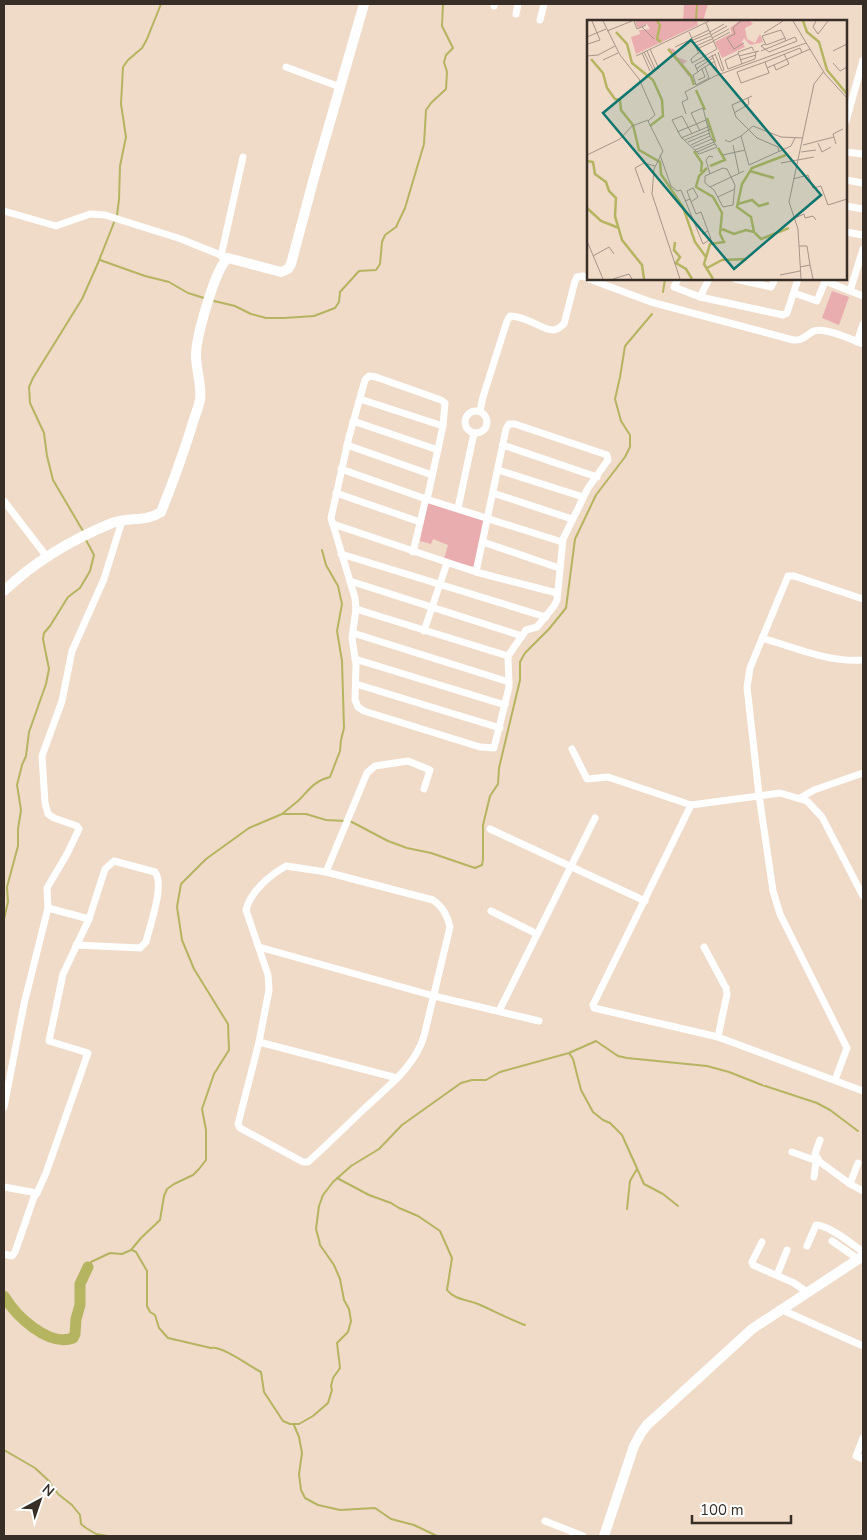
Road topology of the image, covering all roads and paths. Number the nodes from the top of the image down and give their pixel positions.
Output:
1 (364, 4) edge
2 (518, 4) edge
3 (544, 4) edge
4 (516, 14) dead end
5 (540, 20) dead end
6 (863, 61) edge
7 (286, 67) dead end
8 (860, 85) edge
9 (340, 87) junction
10 (847, 114) edge
11 (847, 152) edge
12 (863, 153) edge
13 (243, 157) dead end
14 (847, 180) edge
15 (863, 183) edge
16 (847, 206) edge
17 (863, 209) edge
18 (4, 211) edge
19 (847, 232) edge
20 (863, 235) edge
21 (863, 249) edge
22 (224, 257) junction
23 (587, 278) edge
24 (592, 280) edge
25 (678, 280) edge
26 (709, 280) edge
27 (739, 280) edge
28 (774, 280) edge
29 (798, 280) edge
30 (825, 280) edge
31 (850, 291) junction
32 (794, 293) junction
33 (700, 296) junction
34 (863, 296) edge
35 (863, 324) edge
36 (860, 343) edge
37 (360, 399) junction
38 (480, 411) junction
39 (353, 421) junction
40 (442, 426) junction
41 (474, 433) junction
42 (347, 445) junction
43 (503, 445) junction
44 (438, 450) junction
45 (341, 469) junction
46 (498, 470) junction
47 (432, 475) junction
48 (597, 477) junction
49 (336, 493) junction
50 (493, 493) junction
51 (583, 497) junction
52 (426, 499) junction
53 (4, 501) edge
54 (458, 508) junction
55 (488, 518) junction
56 (572, 519) junction
57 (122, 521) junction
58 (420, 522) junction
59 (333, 524) junction
60 (483, 542) junction
61 (562, 542) junction
62 (414, 552) junction
63 (341, 554) junction
64 (47, 557) junction
65 (447, 563) junction
66 (559, 568) junction
67 (476, 572) junction
68 (350, 582) junction
69 (439, 585) junction
70 (4, 591) edge
71 (556, 593) junction
72 (863, 599) edge
73 (432, 608) junction
74 (356, 609) junction
75 (546, 617) junction
76 (424, 631) junction
77 (353, 633) junction
78 (522, 636) junction
79 (762, 638) junction
80 (508, 656) junction
81 (355, 659) junction
82 (863, 660) edge
83 (509, 682) junction
84 (356, 684) junction
85 (505, 704) junction
86 (500, 728) junction
87 (572, 749) dead end
88 (863, 773) edge
89 (424, 789) dead end
90 (759, 795) junction
91 (800, 798) junction
92 (691, 805) junction
93 (595, 818) dead end
94 (490, 829) dead end
95 (571, 867) junction
96 (326, 872) junction
97 (863, 896) edge
98 (644, 901) junction
99 (48, 908) junction
100 (491, 911) dead end
101 (89, 919) junction
102 (537, 934) junction
103 (76, 945) junction
104 (259, 947) junction
105 (704, 947) dead end
106 (434, 996) junction
107 (499, 1011) junction
108 (539, 1021) dead end
109 (718, 1037) junction
110 (259, 1042) junction
111 (397, 1078) junction
112 (835, 1080) junction
113 (863, 1091) edge
114 (4, 1107) edge
115 (820, 1140) dead end
116 (792, 1152) dead end
117 (818, 1162) junction
118 (858, 1163) dead end
119 (814, 1178) dead end
120 (850, 1184) junction
121 (4, 1187) edge
122 (863, 1191) edge
123 (37, 1192) junction
124 (762, 1242) dead end
125 (832, 1242) dead end
126 (807, 1246) dead end
127 (787, 1250) dead end
128 (4, 1254) edge
129 (861, 1256) edge
130 (777, 1275) junction
131 (808, 1292) junction
132 (780, 1309) junction
133 (863, 1346) edge
134 (863, 1438) edge
135 (863, 1459) edge
136 (546, 1521) dead end
137 (583, 1536) edge
138 (604, 1536) edge

1 - 9 street
2 - 4 street
3 - 5 street
6 - 8 street
7 - 9 street
8 - 10 street
9 - 22 street
11 - 12 street
13 - 22 street
14 - 15 street
16 - 17 street
18 - 22 street
19 - 20 street
21 - 31 street
22 - 57 street
23 - 38 street
24 - 36 street
25 - 33 street
26 - 33 street
27 - 28 street
29 - 32 street
30 - 31 street
30 - 32 street
31 - 34 street
32 - 33 street
35 - 36 street
37 - 39 street
37 - 40 street
37 - 40 street
38 - 41 street
38 - 41 street
39 - 42 street
39 - 44 street
40 - 44 street
41 - 54 street
42 - 45 street
42 - 47 street
43 - 46 street
43 - 48 street
43 - 48 street
44 - 47 street
45 - 49 street
45 - 52 street
46 - 50 street
46 - 51 street
47 - 52 street
48 - 51 street
49 - 58 street
49 - 59 street
50 - 55 street
50 - 56 street
51 - 56 street
52 - 54 street
52 - 58 street
53 - 64 street
54 - 55 street
55 - 60 street
55 - 61 street
56 - 61 street
57 - 64 street
57 - 99 street
58 - 62 street
59 - 62 street
59 - 63 street
60 - 66 street
60 - 67 street
61 - 66 street
62 - 65 street
63 - 68 street
63 - 69 street
64 - 70 street
65 - 67 street
65 - 69 street
66 - 71 street
67 - 71 street
68 - 73 street
68 - 74 street
69 - 73 street
69 - 75 street
71 - 75 street
72 - 79 street
73 - 76 street
73 - 78 street
74 - 76 street
74 - 77 street
75 - 78 street
76 - 80 street
77 - 81 street
77 - 83 street
78 - 80 street
79 - 82 street
79 - 90 street
80 - 83 street
81 - 84 street
81 - 85 street
83 - 85 street
84 - 86 street
84 - 86 street
85 - 86 street
87 - 92 street
88 - 91 street
89 - 96 street
90 - 91 street
90 - 92 street
90 - 112 street
91 - 97 street
92 - 98 street
93 - 95 street
94 - 95 street
95 - 98 street
95 - 102 street
96 - 104 street
96 - 106 street
98 - 109 street
99 - 101 street
99 - 114 street
100 - 102 street
101 - 103 street
101 - 103 street
102 - 107 street
103 - 123 street
104 - 106 street
104 - 110 street
105 - 109 street
106 - 107 street
106 - 111 street
107 - 108 street
109 - 112 street
110 - 111 street
110 - 111 street
112 - 113 street
115 - 117 street
116 - 117 street
117 - 119 street
117 - 120 street
118 - 120 street
120 - 122 street
121 - 123 street
123 - 128 street
124 - 130 street
125 - 129 street
126 - 129 street
127 - 130 street
129 - 131 street
130 - 131 street
131 - 132 street
132 - 133 street
132 - 138 street
134 - 135 street
136 - 137 street

